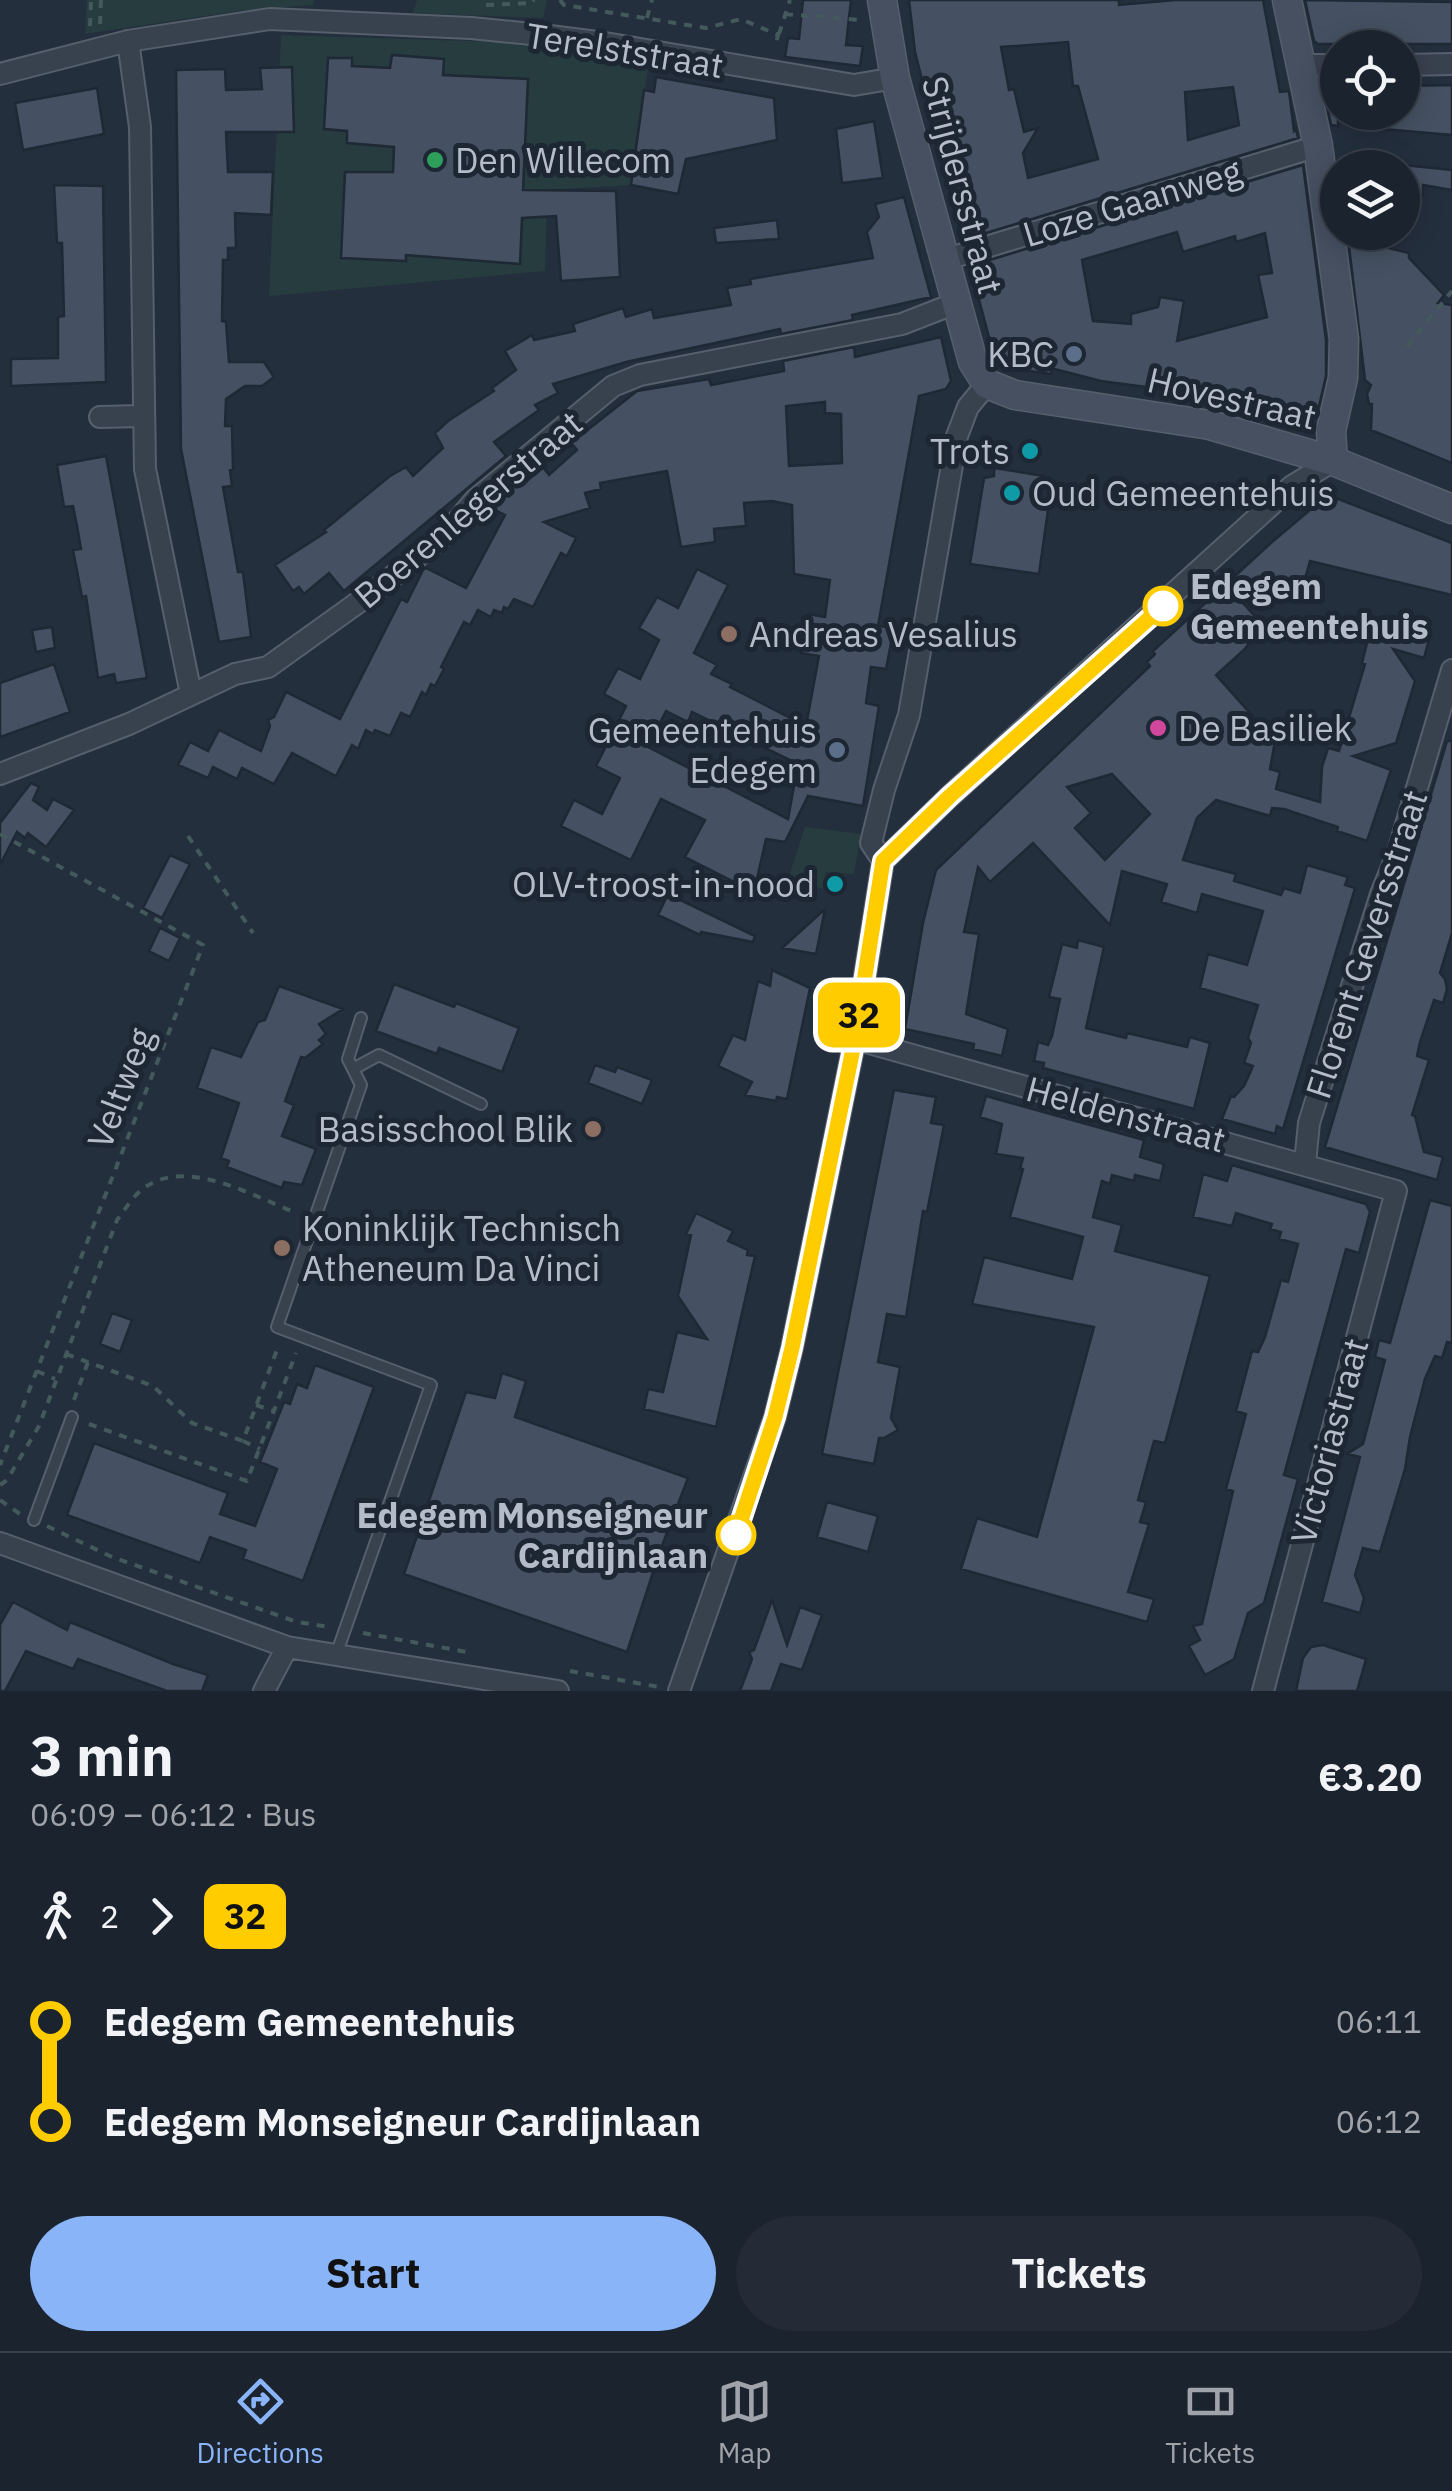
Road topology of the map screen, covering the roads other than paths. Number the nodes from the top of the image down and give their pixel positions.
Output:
1 (1287, 0) edge
2 (883, 11) edge
3 (128, 40) junction
4 (1452, 64) edge
5 (1303, 65) junction
6 (1320, 65) edge
7 (1420, 65) edge
8 (0, 74) edge
9 (895, 78) junction
10 (1318, 146) junction
11 (946, 258) junction
12 (956, 304) junction
13 (988, 384) junction
14 (142, 416) junction
15 (100, 417) dead end
16 (1333, 461) junction
17 (1452, 509) edge
18 (1452, 670) edge
19 (191, 694) junction
20 (0, 774) edge
21 (883, 861) junction
22 (361, 1018) dead end
23 (855, 1039) junction
24 (353, 1069) junction
25 (481, 1104) dead end
26 (1305, 1163) junction
27 (1396, 1191) joint
28 (72, 1418) road end
29 (34, 1520) dead end
30 (0, 1542) edge
31 (287, 1647) junction
32 (336, 1654) junction
33 (669, 1690) edge
34 (264, 1691) edge
35 (558, 1691) edge
36 (1262, 1691) edge

1 - 5 street
2 - 9 street, Strijdersstraat
3 - 8 street, Terelststraat
3 - 9 street, Terelststraat
3 - 14 street
4 - 7 street
5 - 6 street
5 - 10 street
9 - 11 street, Strijdersstraat
10 - 11 street, Loze Gaanweg
10 - 16 street
11 - 12 street, Strijdersstraat
12 - 13 street, Strijdersstraat
12 - 19 street, Boerenlegerstraat
13 - 16 street, Hovestraat
13 - 21 street
14 - 15 street
14 - 19 street
16 - 17 street, Hovestraat
16 - 21 street
18 - 26 street, Florent Geversstraat
19 - 20 street, Boerenlegerstraat
21 - 23 street
22 - 24 lane
23 - 26 street, Heldenstraat
23 - 33 street
24 - 25 lane
24 - 32 lane
26 - 27 street, Heldenstraat
27 - 36 street, Victoriastraat
28 - 29 lane
30 - 31 street
31 - 32 street
31 - 34 street
32 - 35 street

